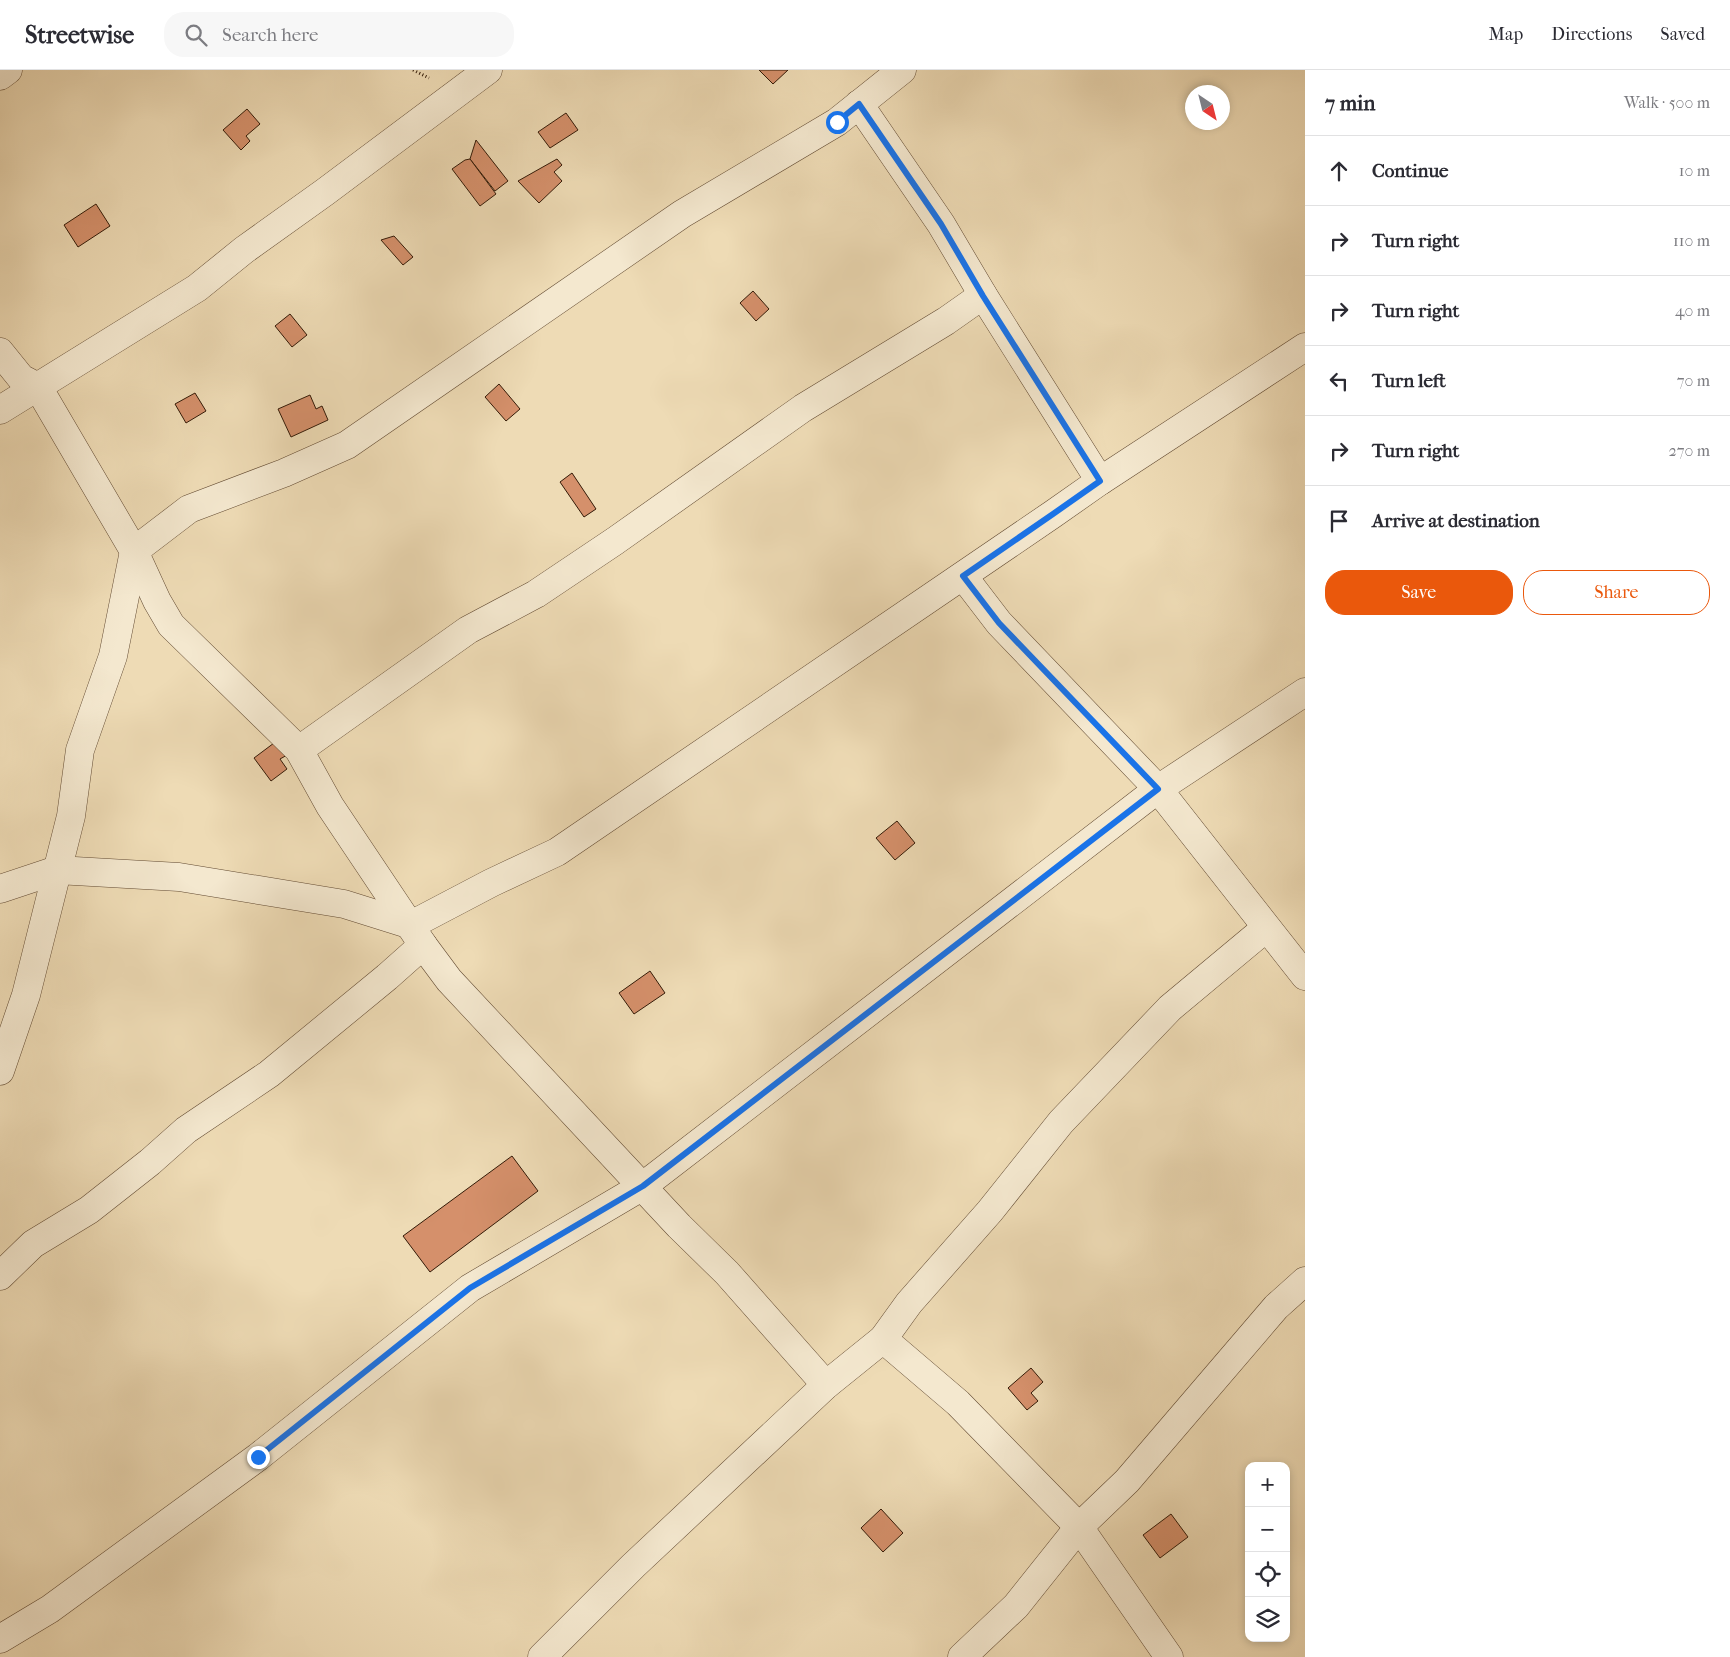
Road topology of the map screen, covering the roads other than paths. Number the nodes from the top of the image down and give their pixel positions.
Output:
1 (8, 70) edge
2 (488, 70) edge
3 (902, 70) edge
4 (0, 76) edge
5 (859, 104) junction
6 (983, 296) junction
7 (1305, 347) edge
8 (0, 352) edge
9 (38, 387) junction
10 (0, 410) edge
11 (1100, 481) junction
12 (134, 550) junction
13 (963, 576) junction
14 (1305, 692) edge
15 (299, 750) junction
16 (1158, 789) junction
17 (57, 870) junction
18 (0, 889) edge
19 (1266, 928) junction
20 (417, 935) junction
21 (1305, 976) edge
22 (0, 1071) edge
23 (643, 1186) junction
24 (0, 1276) edge
25 (1305, 1281) edge
26 (882, 1339) junction
27 (826, 1385) junction
28 (1079, 1527) junction
29 (0, 1639) edge
30 (542, 1657) edge
31 (962, 1657) edge
32 (1169, 1657) edge

1 - 4 street
2 - 9 street
3 - 5 street
5 - 6 street
5 - 12 street
6 - 11 street
6 - 15 street
7 - 11 street
8 - 9 street
9 - 10 street
9 - 12 street
11 - 13 street
12 - 15 street
12 - 17 street
13 - 16 street
13 - 20 street
14 - 16 street
15 - 20 street
16 - 19 street
16 - 23 street
17 - 18 street
17 - 20 street
17 - 22 street
19 - 21 street
19 - 26 street
20 - 23 street
20 - 24 street
23 - 27 street
23 - 29 street
25 - 28 street
26 - 27 street
26 - 28 street
27 - 30 street
28 - 31 street
28 - 32 street

